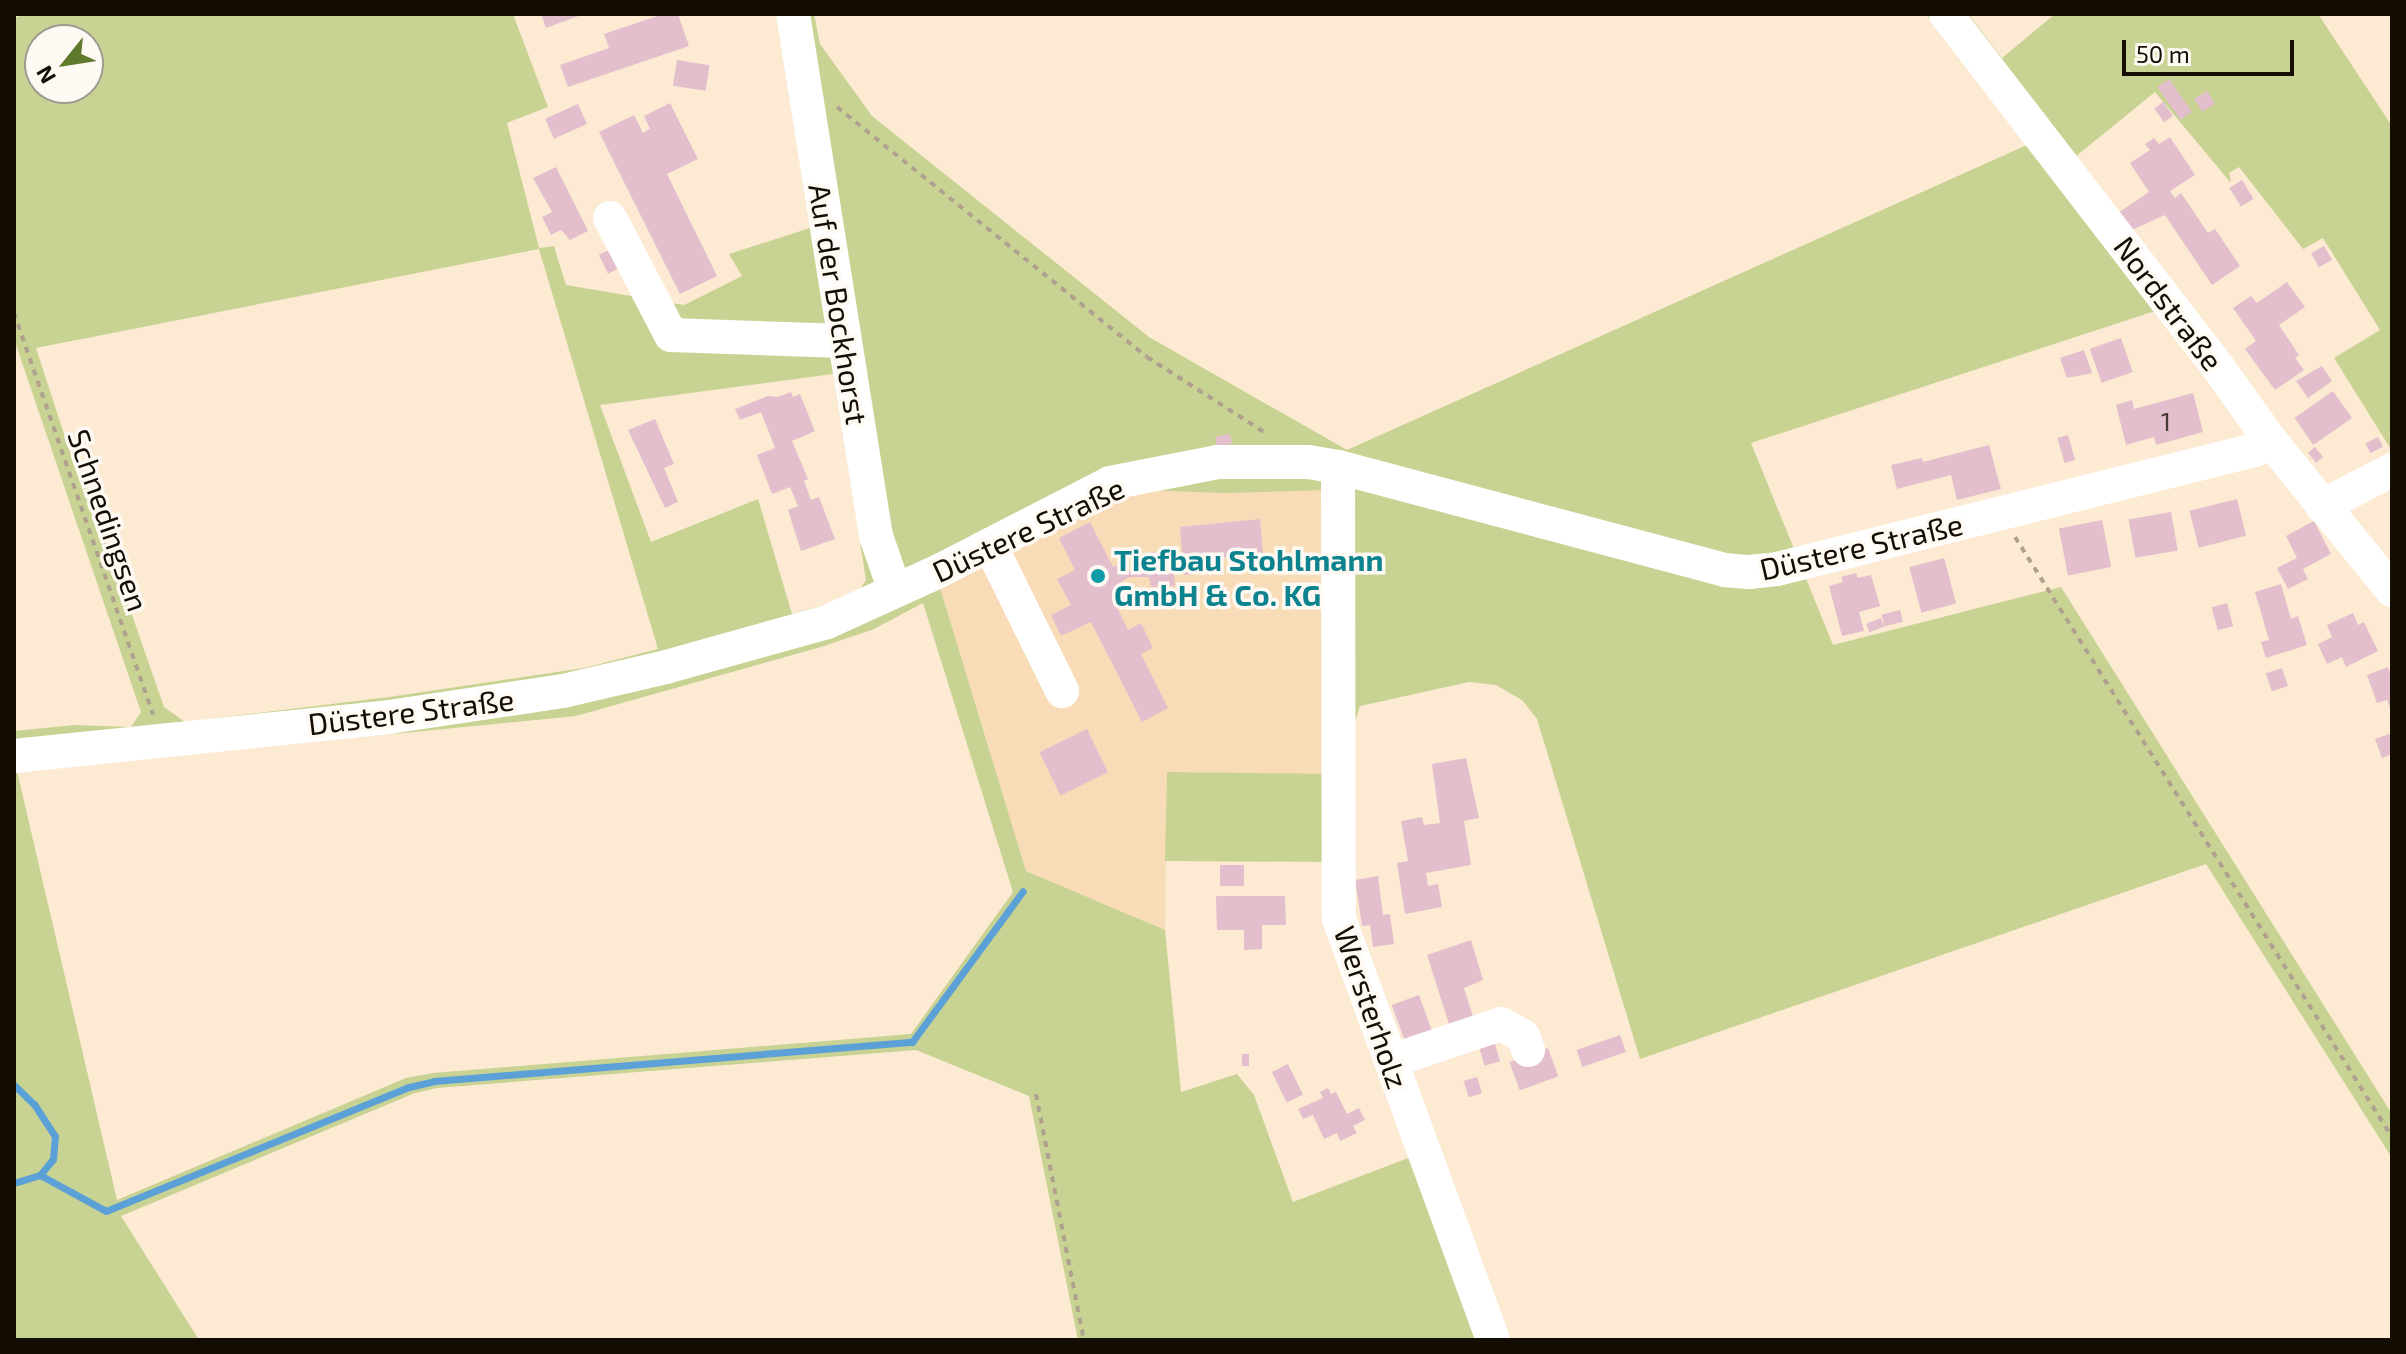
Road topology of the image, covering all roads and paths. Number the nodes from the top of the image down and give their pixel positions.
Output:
1 (793, 14) edge
2 (1946, 14) edge
3 (803, 75) junction
4 (610, 218) dead end
5 (14, 313) edge
6 (844, 341) junction
7 (1271, 437) dead end
8 (2270, 440) junction
9 (1338, 467) junction
10 (2392, 470) edge
11 (2322, 506) junction
12 (2002, 514) junction
13 (990, 545) junction
14 (2392, 590) edge
15 (895, 591) junction
16 (1062, 691) dead end
17 (162, 740) junction
18 (14, 756) edge
19 (1528, 1050) dead end
20 (1391, 1061) junction
21 (1036, 1094) dead end
22 (2392, 1137) edge
23 (1084, 1340) edge
24 (1493, 1340) edge

1 - 3 street, Auf der Bockhorst
2 - 8 street, Nordstraße
3 - 6 street, Auf der Bockhorst
3 - 7 path
4 - 6 street
5 - 17 path, Schnedingsen
6 - 15 street, Auf der Bockhorst
8 - 11 street, Nordstraße
8 - 12 street, Düstere Straße
9 - 12 street, Düstere Straße
9 - 13 street, Düstere Straße
9 - 20 street, Wersterholz
10 - 11 street
11 - 14 street, Nordstraße
12 - 22 path
13 - 15 street, Düstere Straße
13 - 16 street
15 - 17 street, Düstere Straße
17 - 18 street, Düstere Straße
19 - 20 street
20 - 24 street, Wersterholz
21 - 23 path

